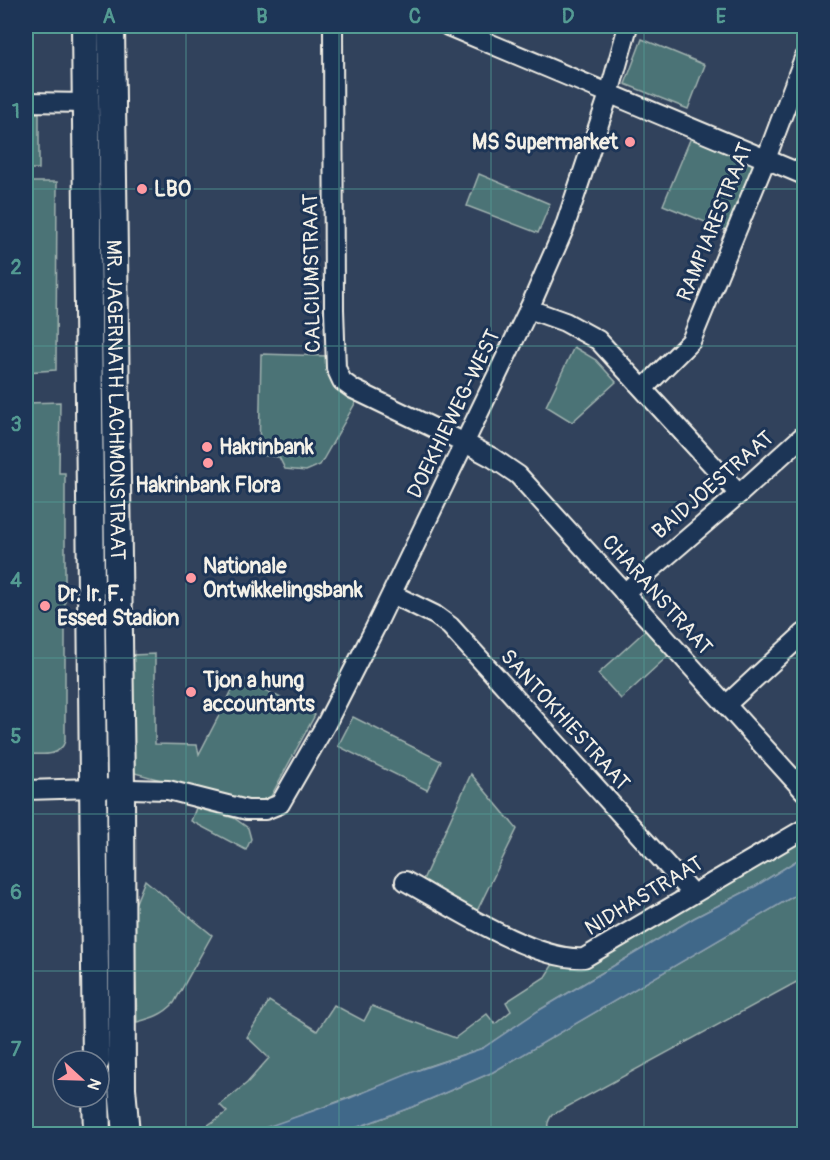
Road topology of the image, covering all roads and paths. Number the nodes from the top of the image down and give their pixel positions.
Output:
1 (85, 26) edge
2 (111, 26) edge
3 (333, 26) edge
4 (448, 26) edge
5 (628, 26) edge
6 (804, 58) edge
7 (609, 94) junction
8 (26, 102) edge
9 (86, 111) junction
10 (112, 119) junction
11 (766, 159) junction
12 (804, 175) edge
13 (529, 309) junction
14 (115, 328) junction
15 (88, 329) junction
16 (644, 388) junction
17 (804, 435) edge
18 (465, 443) junction
19 (739, 494) junction
20 (624, 593) junction
21 (392, 594) junction
22 (804, 633) edge
23 (726, 705) junction
24 (93, 788) junction
25 (121, 788) junction
26 (26, 790) edge
27 (804, 791) edge
28 (804, 829) edge
29 (405, 881) dead end
30 (692, 893) junction
31 (96, 1049) edge
32 (96, 1109) edge
33 (97, 1134) edge
34 (126, 1134) edge

1 - 9 main road, MR. JAGERNATH LACHMONSTRAAT
2 - 10 main road, MR. JAGERNATH LACHMONSTRAAT
3 - 18 street, CALCIUMSTRAAT
4 - 7 street
5 - 7 street, DOEKHIEWEG-WEST
6 - 11 street, RAMPIARESTRAAT
7 - 11 street
7 - 13 street, DOEKHIEWEG-WEST
8 - 9 street
9 - 10 main road
9 - 15 main road, MR. JAGERNATH LACHMONSTRAAT
10 - 14 main road, MR. JAGERNATH LACHMONSTRAAT
11 - 12 street
11 - 16 street, RAMPIARESTRAAT
13 - 16 street
13 - 18 street, DOEKHIEWEG-WEST
14 - 15 main road
14 - 25 main road, MR. JAGERNATH LACHMONSTRAAT
15 - 24 main road, MR. JAGERNATH LACHMONSTRAAT
16 - 19 street
17 - 19 street, BAIDJOESTRAAT
18 - 20 street, CHARANSTRAAT
18 - 21 street, DOEKHIEWEG-WEST
19 - 20 street, BAIDJOESTRAAT
20 - 23 street, CHARANSTRAAT
21 - 25 street, DOEKHIEWEG-WEST
21 - 30 street, SANTOKHIESTRAAT
22 - 23 street
23 - 27 street, CHARANSTRAAT
24 - 25 street
24 - 26 street
24 - 31 main road, MR. JAGERNATH LACHMONSTRAAT
25 - 34 main road, MR. JAGERNATH LACHMONSTRAAT
28 - 30 street, NIDHASTRAAT
29 - 30 street, NIDHASTRAAT
32 - 33 main road

